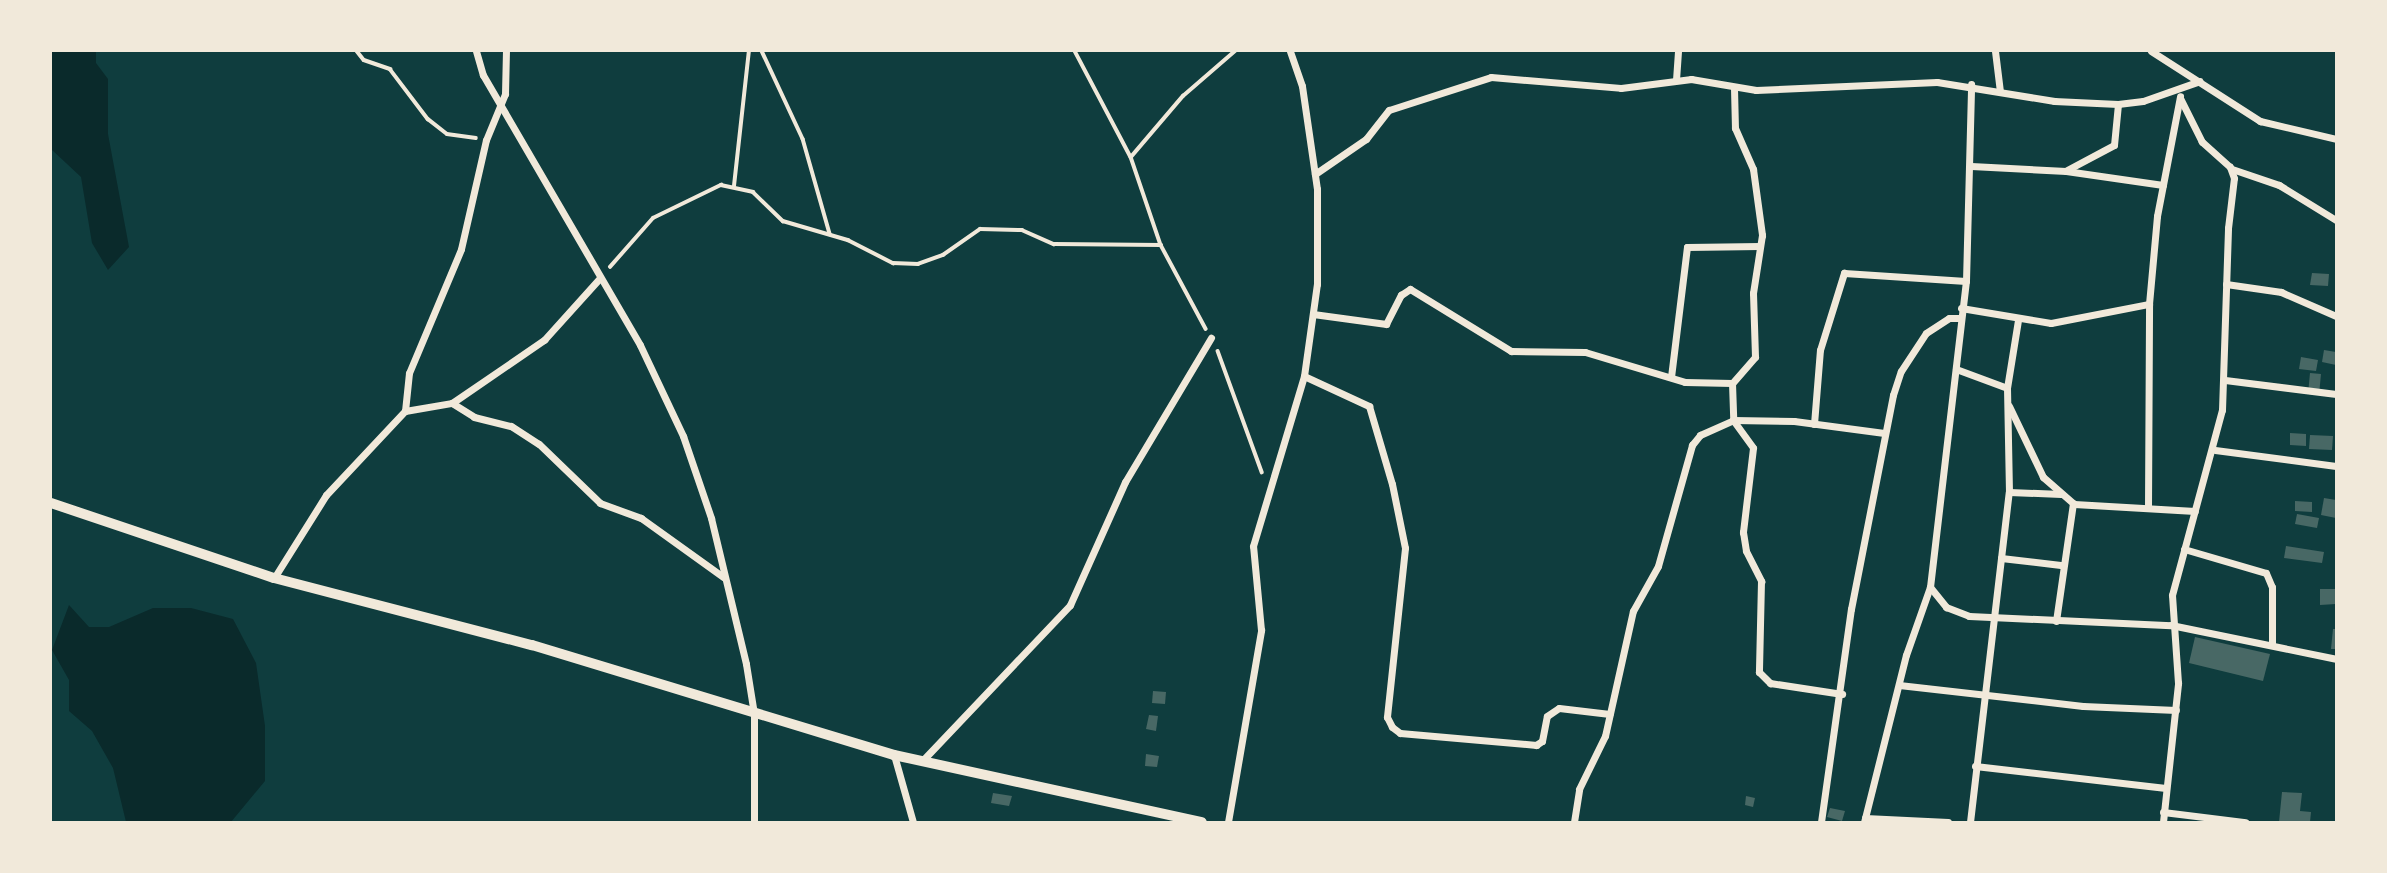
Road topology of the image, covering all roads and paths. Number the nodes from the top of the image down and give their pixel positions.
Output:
1 (357, 51) edge
2 (476, 51) edge
3 (506, 51) edge
4 (749, 51) edge
5 (762, 51) edge
6 (1075, 51) edge
7 (1235, 51) edge
8 (1290, 51) edge
9 (1678, 51) edge
10 (1995, 51) edge
11 (2151, 51) edge
12 (1675, 80) junction
13 (2200, 80) junction
14 (1971, 84) junction
15 (1734, 88) junction
16 (2181, 89) junction
17 (2000, 90) junction
18 (2180, 98) junction
19 (500, 103) junction
20 (2118, 104) junction
21 (2336, 139) edge
22 (486, 140) junction
23 (1131, 157) junction
24 (1971, 166) junction
25 (2232, 169) junction
26 (2066, 170) junction
27 (1315, 174) junction
28 (2164, 185) junction
29 (734, 186) junction
30 (2336, 220) edge
31 (830, 234) junction
32 (1161, 245) junction
33 (1760, 246) junction
34 (599, 279) junction
35 (1966, 281) junction
36 (2226, 284) junction
37 (2148, 304) junction
38 (1961, 308) junction
39 (1313, 314) junction
40 (2336, 316) edge
41 (1960, 318) junction
42 (2018, 320) junction
43 (1211, 338) junction
44 (1956, 369) junction
45 (1304, 376) junction
46 (1671, 377) junction
47 (2225, 380) junction
48 (1732, 383) junction
49 (2007, 387) junction
50 (2336, 394) edge
51 (452, 403) junction
52 (2008, 405) junction
53 (405, 411) junction
54 (1733, 419) junction
55 (1814, 424) junction
56 (1884, 433) junction
57 (2214, 450) junction
58 (2336, 466) edge
59 (2009, 492) junction
60 (1270, 493) junction
61 (2061, 494) junction
62 (51, 503) edge
63 (2073, 503) junction
64 (2148, 508) junction
65 (2195, 511) junction
66 (2184, 550) junction
67 (2001, 558) junction
68 (2061, 565) junction
69 (274, 578) junction
70 (724, 578) junction
71 (1930, 586) junction
72 (1993, 618) junction
73 (2056, 621) junction
74 (2171, 625) junction
75 (2272, 645) junction
76 (2336, 659) edge
77 (1899, 685) junction
78 (1983, 692) junction
79 (1842, 694) junction
80 (2176, 710) junction
81 (754, 714) junction
82 (1609, 714) junction
83 (894, 755) junction
84 (922, 761) junction
85 (1975, 765) junction
86 (2166, 788) junction
87 (2163, 812) junction
88 (1864, 820) edge
89 (754, 822) edge
90 (914, 822) edge
91 (1202, 822) edge
92 (1228, 822) edge
93 (1574, 822) edge
94 (1821, 822) edge
95 (1948, 822) edge
96 (1970, 822) edge
97 (2163, 822) edge
98 (2245, 822) edge

1 - 22 path
2 - 19 street
3 - 19 street
4 - 29 path
5 - 31 path
6 - 23 path
7 - 23 path
8 - 27 street
9 - 12 street
10 - 17 street
11 - 13 street
12 - 15 street
12 - 27 street
13 - 16 street
13 - 21 street
14 - 15 street
14 - 17 street
14 - 24 street
15 - 33 street
16 - 18 street
16 - 20 street
17 - 20 street
18 - 25 street
18 - 28 street
19 - 22 street
19 - 34 street
20 - 26 street
22 - 53 street
23 - 32 path
24 - 26 street
24 - 35 street
25 - 30 street
25 - 36 street
26 - 28 street
27 - 39 street
28 - 37 street
29 - 31 path
29 - 34 path
31 - 32 path
32 - 43 path
33 - 46 street
33 - 48 street
34 - 51 street
34 - 70 street
35 - 38 street
35 - 55 street
36 - 40 street
36 - 47 street
37 - 42 street
37 - 64 street
38 - 41 street
38 - 42 street
39 - 45 street
39 - 46 street
41 - 44 street
41 - 56 street
42 - 49 street
43 - 60 path
43 - 84 street
44 - 49 street
44 - 71 street
45 - 60 street
45 - 82 street
46 - 48 street
47 - 50 street
47 - 57 street
48 - 54 street
49 - 52 street
51 - 53 street
51 - 70 street
52 - 59 street
52 - 61 street
53 - 69 street
54 - 55 street
54 - 79 street
54 - 82 street
55 - 56 street
56 - 79 street
57 - 58 street
57 - 65 street
59 - 61 street
59 - 67 street
60 - 92 street
61 - 63 street
62 - 69 street
63 - 64 street
63 - 68 street
64 - 65 street
65 - 66 street
66 - 74 street
66 - 75 street
67 - 68 street
67 - 72 street
68 - 73 street
69 - 81 street
70 - 81 street
71 - 72 street
71 - 77 street
72 - 73 street
72 - 78 street
73 - 74 street
74 - 75 street
74 - 80 street
75 - 76 street
77 - 78 street
77 - 88 street
78 - 80 street
78 - 85 street
79 - 94 street
80 - 86 street
81 - 83 street
81 - 89 street
82 - 93 street
83 - 84 street
83 - 90 street
84 - 91 street
85 - 86 street
85 - 96 street
86 - 87 street
87 - 97 street
87 - 98 street
88 - 95 street

